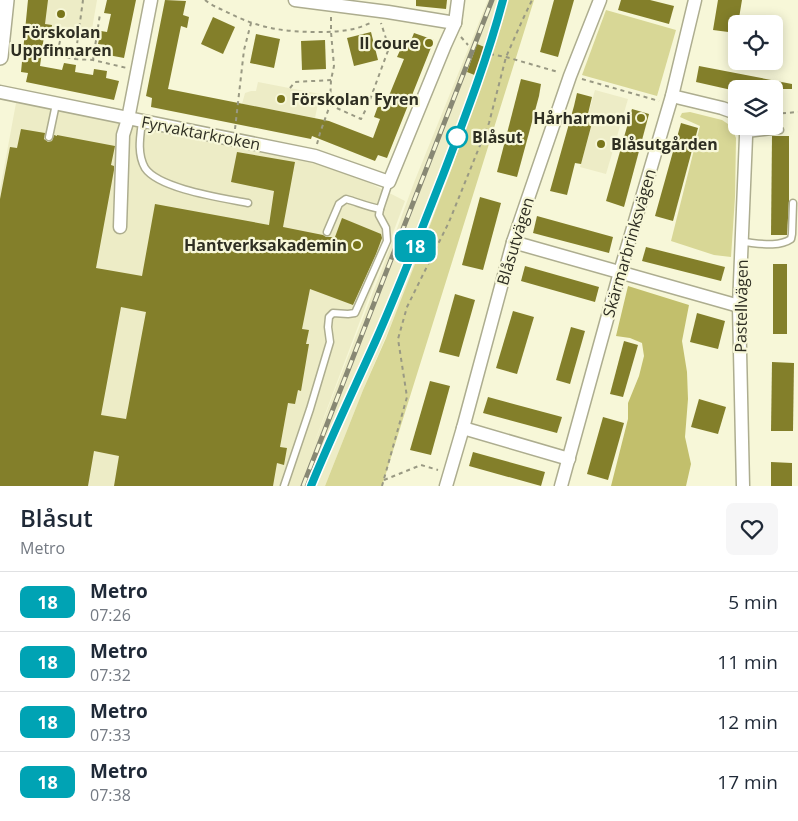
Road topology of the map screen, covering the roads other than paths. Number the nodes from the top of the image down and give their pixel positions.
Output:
1 (6, 0) edge
2 (151, 0) edge
3 (295, 0) edge
4 (458, 0) edge
5 (600, 0) edge
6 (695, 0) edge
7 (324, 3) edge
8 (455, 24) junction
9 (0, 57) edge
10 (0, 92) edge
11 (670, 100) junction
12 (56, 104) junction
13 (728, 110) edge
14 (128, 118) junction
15 (142, 122) junction
16 (746, 135) edge
17 (49, 137) dead end
18 (389, 182) junction
19 (248, 203) dead end
20 (792, 203) dead end
21 (380, 208) junction
22 (120, 227) dead end
23 (327, 232) dead end
24 (513, 242) junction
25 (742, 242) junction
26 (620, 272) junction
27 (739, 306) junction
28 (463, 428) junction
29 (569, 459) junction
30 (284, 486) edge
31 (446, 486) edge
32 (562, 486) edge
33 (743, 486) edge

1 - 9 street
2 - 14 street, Fyrvaktarkroken
3 - 7 street
4 - 8 street
5 - 24 street, Blåsutvägen
6 - 11 street, Skärmarbrinksvägen
7 - 8 street
8 - 18 street
10 - 12 street
11 - 13 street
11 - 26 street, Skärmarbrinksvägen
12 - 14 street
12 - 17 lane
14 - 15 street, Fyrvaktarkroken
14 - 22 street
15 - 18 street, Fyrvaktarkroken
15 - 19 lane
16 - 25 street, Pastellvägen
18 - 21 lane
20 - 25 lane
21 - 23 lane
21 - 30 lane
24 - 26 street
24 - 28 street, Blåsutvägen
25 - 27 street, Pastellvägen
26 - 27 street
26 - 29 street, Skärmarbrinksvägen
27 - 33 street, Pastellvägen
28 - 29 street
28 - 31 street, Blåsutvägen
29 - 32 street, Skärmarbrinksvägen

